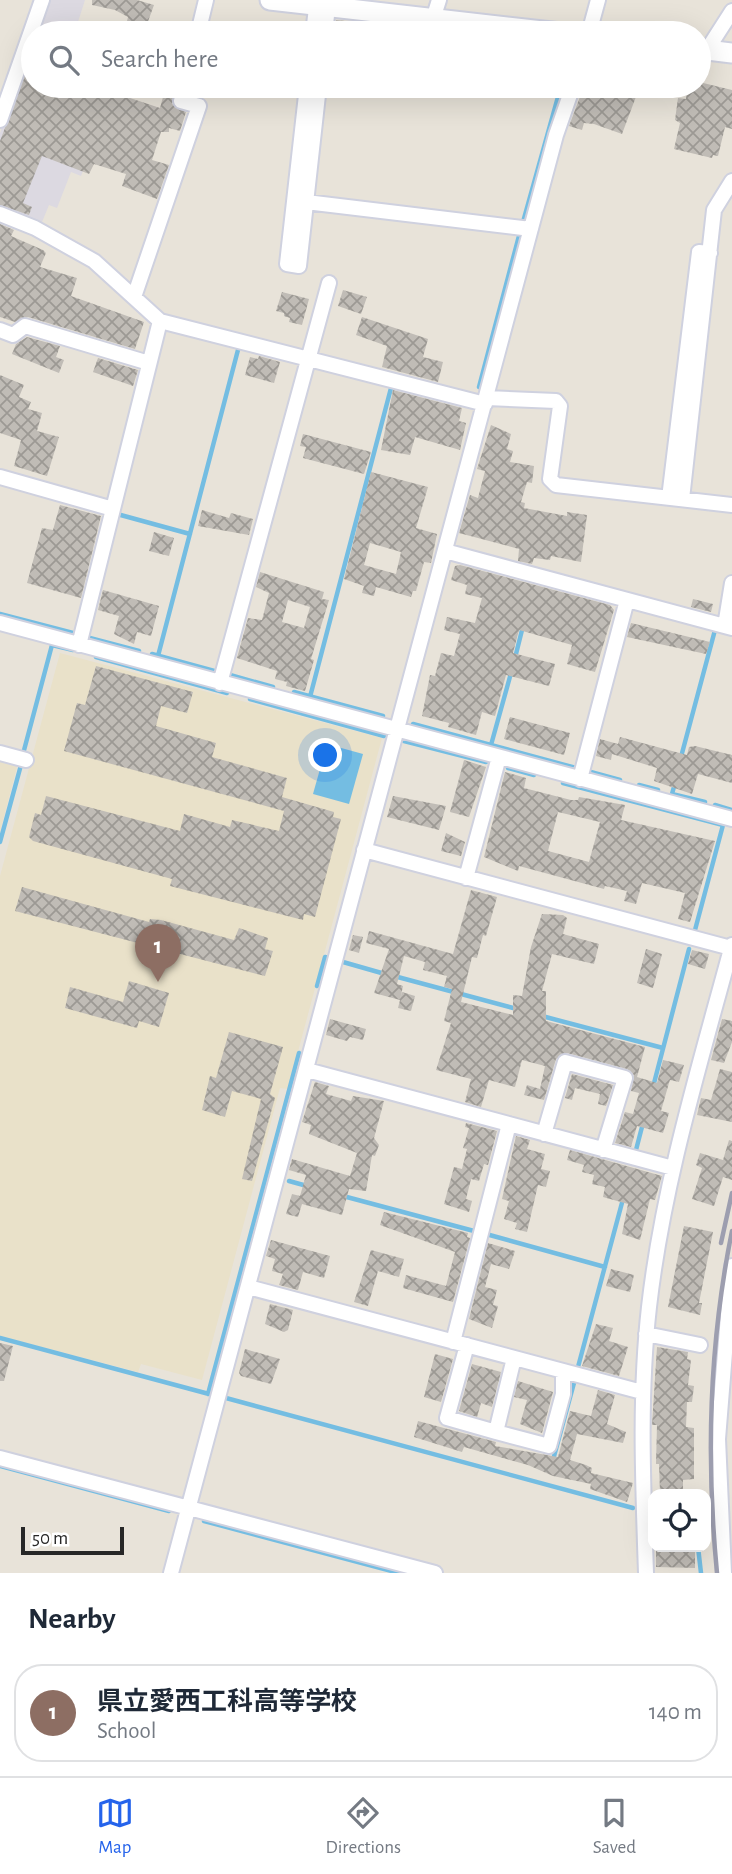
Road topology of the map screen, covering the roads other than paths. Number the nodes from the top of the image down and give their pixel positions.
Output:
1 (42, 0) edge
2 (206, 0) edge
3 (270, 0) edge
4 (598, 0) edge
5 (320, 4) edge
6 (436, 9) edge
7 (732, 11) edge
8 (35, 21) edge
9 (201, 21) edge
10 (498, 21) edge
11 (592, 21) edge
12 (711, 39) edge
13 (711, 51) edge
14 (732, 53) edge
15 (21, 60) edge
16 (182, 98) edge
17 (306, 98) edge
18 (318, 98) edge
19 (569, 98) edge
20 (0, 120) edge
21 (732, 181) edge
22 (306, 202) junction
23 (0, 214) edge
24 (531, 229) junction
25 (329, 283) dead end
26 (134, 297) junction
27 (160, 321) junction
28 (0, 330) edge
29 (308, 358) junction
30 (149, 363) junction
31 (486, 401) junction
32 (0, 477) edge
33 (675, 499) junction
34 (732, 505) edge
35 (113, 509) junction
36 (445, 551) junction
37 (732, 583) edge
38 (627, 600) junction
39 (0, 623) edge
40 (729, 627) edge
41 (79, 645) junction
42 (220, 683) junction
43 (396, 731) junction
44 (0, 753) edge
45 (499, 758) junction
46 (26, 760) dead end
47 (580, 779) junction
48 (732, 819) edge
49 (364, 850) junction
50 (466, 878) junction
51 (732, 946) edge
52 (307, 1070) junction
53 (509, 1125) junction
54 (544, 1134) junction
55 (603, 1150) junction
56 (673, 1168) junction
57 (732, 1266) edge
58 (248, 1287) junction
59 (646, 1334) junction
60 (460, 1344) junction
61 (700, 1345) dead end
62 (728, 1354) edge
63 (514, 1358) junction
64 (563, 1371) junction
65 (642, 1392) junction
66 (496, 1432) junction
67 (0, 1458) edge
68 (725, 1497) edge
69 (187, 1508) junction
70 (171, 1573) edge
71 (435, 1573) edge
72 (646, 1573) edge
73 (724, 1573) edge

1 - 8 street
2 - 9 street
3 - 5 main road
4 - 11 street
5 - 6 main road
6 - 10 main road
7 - 12 street
13 - 14 main road
15 - 20 street
16 - 26 street
17 - 22 street
18 - 22 street
19 - 24 street
21 - 33 street
22 - 24 street
23 - 26 street
24 - 31 street
25 - 29 street
26 - 27 street
27 - 29 street
27 - 30 street
28 - 30 street
29 - 31 street
29 - 42 street
30 - 35 street
31 - 33 street
31 - 36 street
32 - 35 street
33 - 34 street
35 - 41 street
36 - 38 street
36 - 43 street
37 - 40 street
38 - 40 street
38 - 47 street
39 - 41 street
41 - 42 street
42 - 43 street
43 - 45 street
43 - 49 street
44 - 46 street
45 - 47 street
45 - 50 street
47 - 48 street
49 - 50 street
49 - 52 street
50 - 51 street
51 - 56 street
52 - 53 street
52 - 58 street
53 - 54 street
53 - 60 street
54 - 55 street
54 - 55 street
55 - 56 street
56 - 59 street
57 - 62 street
58 - 60 street
58 - 69 street
59 - 61 street
59 - 65 street
60 - 63 street
60 - 66 street
62 - 68 street
63 - 64 street
63 - 66 street
64 - 65 street
64 - 66 street
65 - 72 street
67 - 69 street
68 - 73 street
69 - 70 street
69 - 71 street

